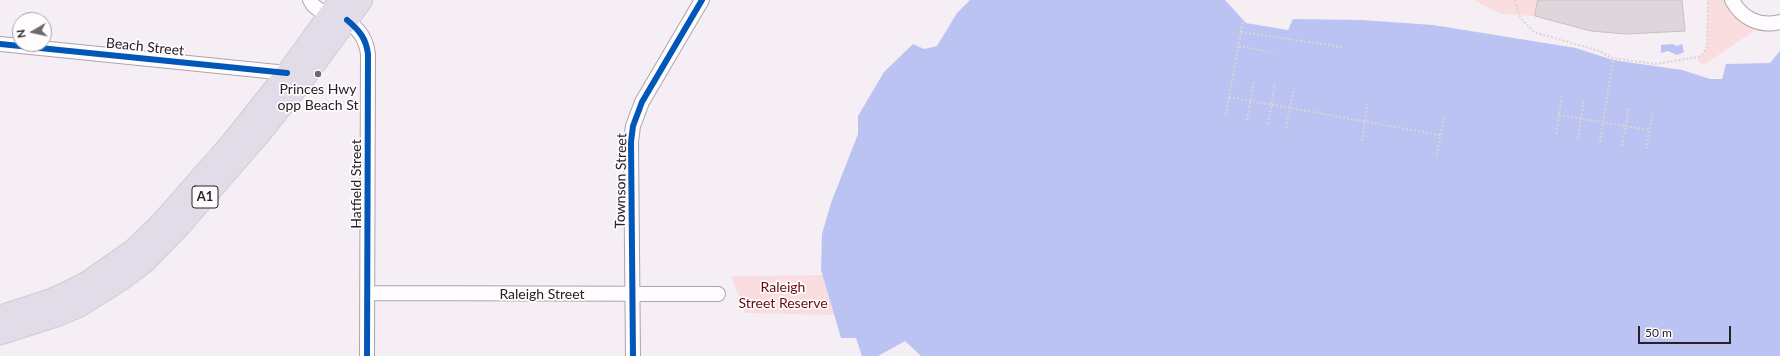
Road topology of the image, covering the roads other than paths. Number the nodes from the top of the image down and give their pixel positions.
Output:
1 (310, 0) edge
2 (340, 0) edge
3 (362, 0) edge
4 (702, 0) edge
5 (1732, 0) edge
6 (337, 18) junction
7 (1780, 22) edge
8 (0, 44) edge
9 (287, 73) junction
10 (367, 293) junction
11 (633, 294) junction
12 (718, 294) dead end
13 (0, 316) edge
14 (0, 334) edge
15 (367, 356) edge
16 (632, 356) edge

1 - 6 street, Hatfield Street
2 - 6 highway, A1
3 - 6 highway, A1
4 - 11 street, Townson Street
5 - 7 street
6 - 9 highway, A1
6 - 10 street, Hatfield Street
6 - 14 highway, A1
8 - 9 street, Beach Street
9 - 13 highway, A1
10 - 11 street, Raleigh Street
10 - 15 street, Hatfield Street
11 - 12 street, Raleigh Street
11 - 16 street, Townson Street

